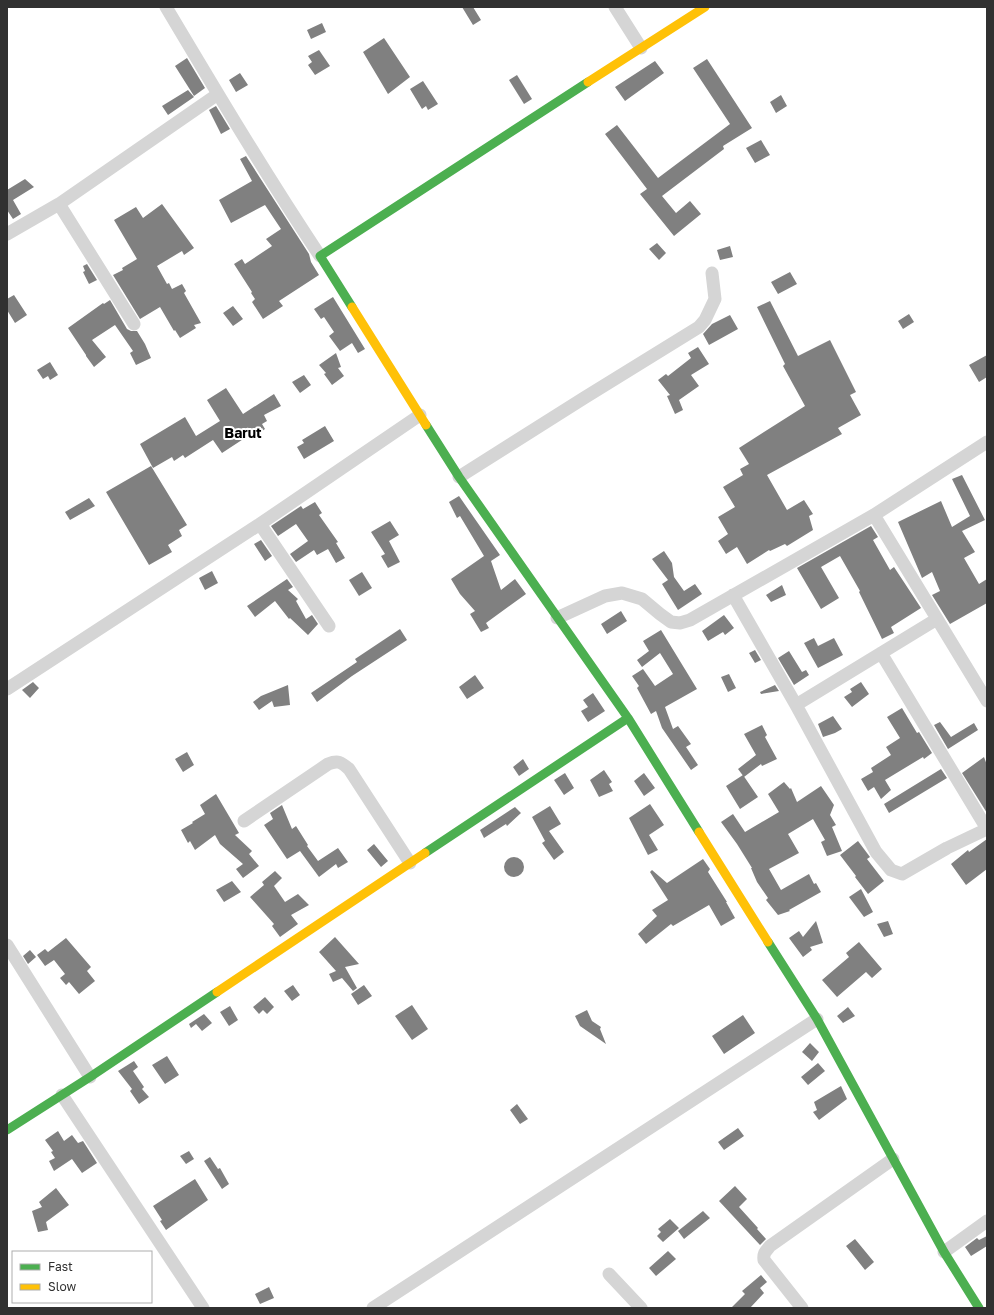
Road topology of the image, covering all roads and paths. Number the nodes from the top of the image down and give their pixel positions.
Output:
1 (166, 7) edge
2 (615, 7) edge
3 (705, 7) edge
4 (641, 48) junction
5 (218, 94) junction
6 (58, 204) junction
7 (7, 234) edge
8 (320, 256) junction
9 (712, 273) dead end
10 (134, 324) dead end
11 (420, 415) junction
12 (987, 442) edge
13 (459, 477) junction
14 (874, 515) junction
15 (260, 524) junction
16 (733, 595) junction
17 (557, 618) junction
18 (937, 619) junction
19 (329, 626) dead end
20 (881, 653) junction
21 (7, 689) edge
22 (987, 701) edge
23 (796, 705) junction
24 (628, 718) junction
25 (244, 821) dead end
26 (987, 829) edge
27 (410, 863) junction
28 (7, 945) edge
29 (817, 1019) junction
30 (90, 1077) junction
31 (62, 1095) junction
32 (7, 1130) edge
33 (893, 1159) junction
34 (987, 1221) edge
35 (944, 1252) junction
36 (609, 1274) dead end
37 (977, 1307) edge
38 (203, 1308) edge
39 (373, 1308) edge
40 (641, 1308) edge
41 (802, 1308) edge

1 - 5 street
2 - 4 street
3 - 4 street
4 - 8 street
5 - 6 street
5 - 8 street
6 - 7 street
6 - 10 street
8 - 11 street
9 - 13 street
11 - 13 street
11 - 15 street
12 - 14 street
13 - 17 street
14 - 16 street
14 - 18 street
15 - 19 street
15 - 21 street
16 - 17 street
16 - 23 street
17 - 24 street
18 - 20 street
18 - 22 street
20 - 23 street
20 - 26 street
23 - 26 street
24 - 27 street
24 - 29 street
25 - 27 street
27 - 30 street
28 - 30 street
29 - 33 street
29 - 39 street
30 - 31 street
31 - 32 street
31 - 38 street
33 - 35 street
33 - 41 street
34 - 35 street
35 - 37 street
36 - 40 street

